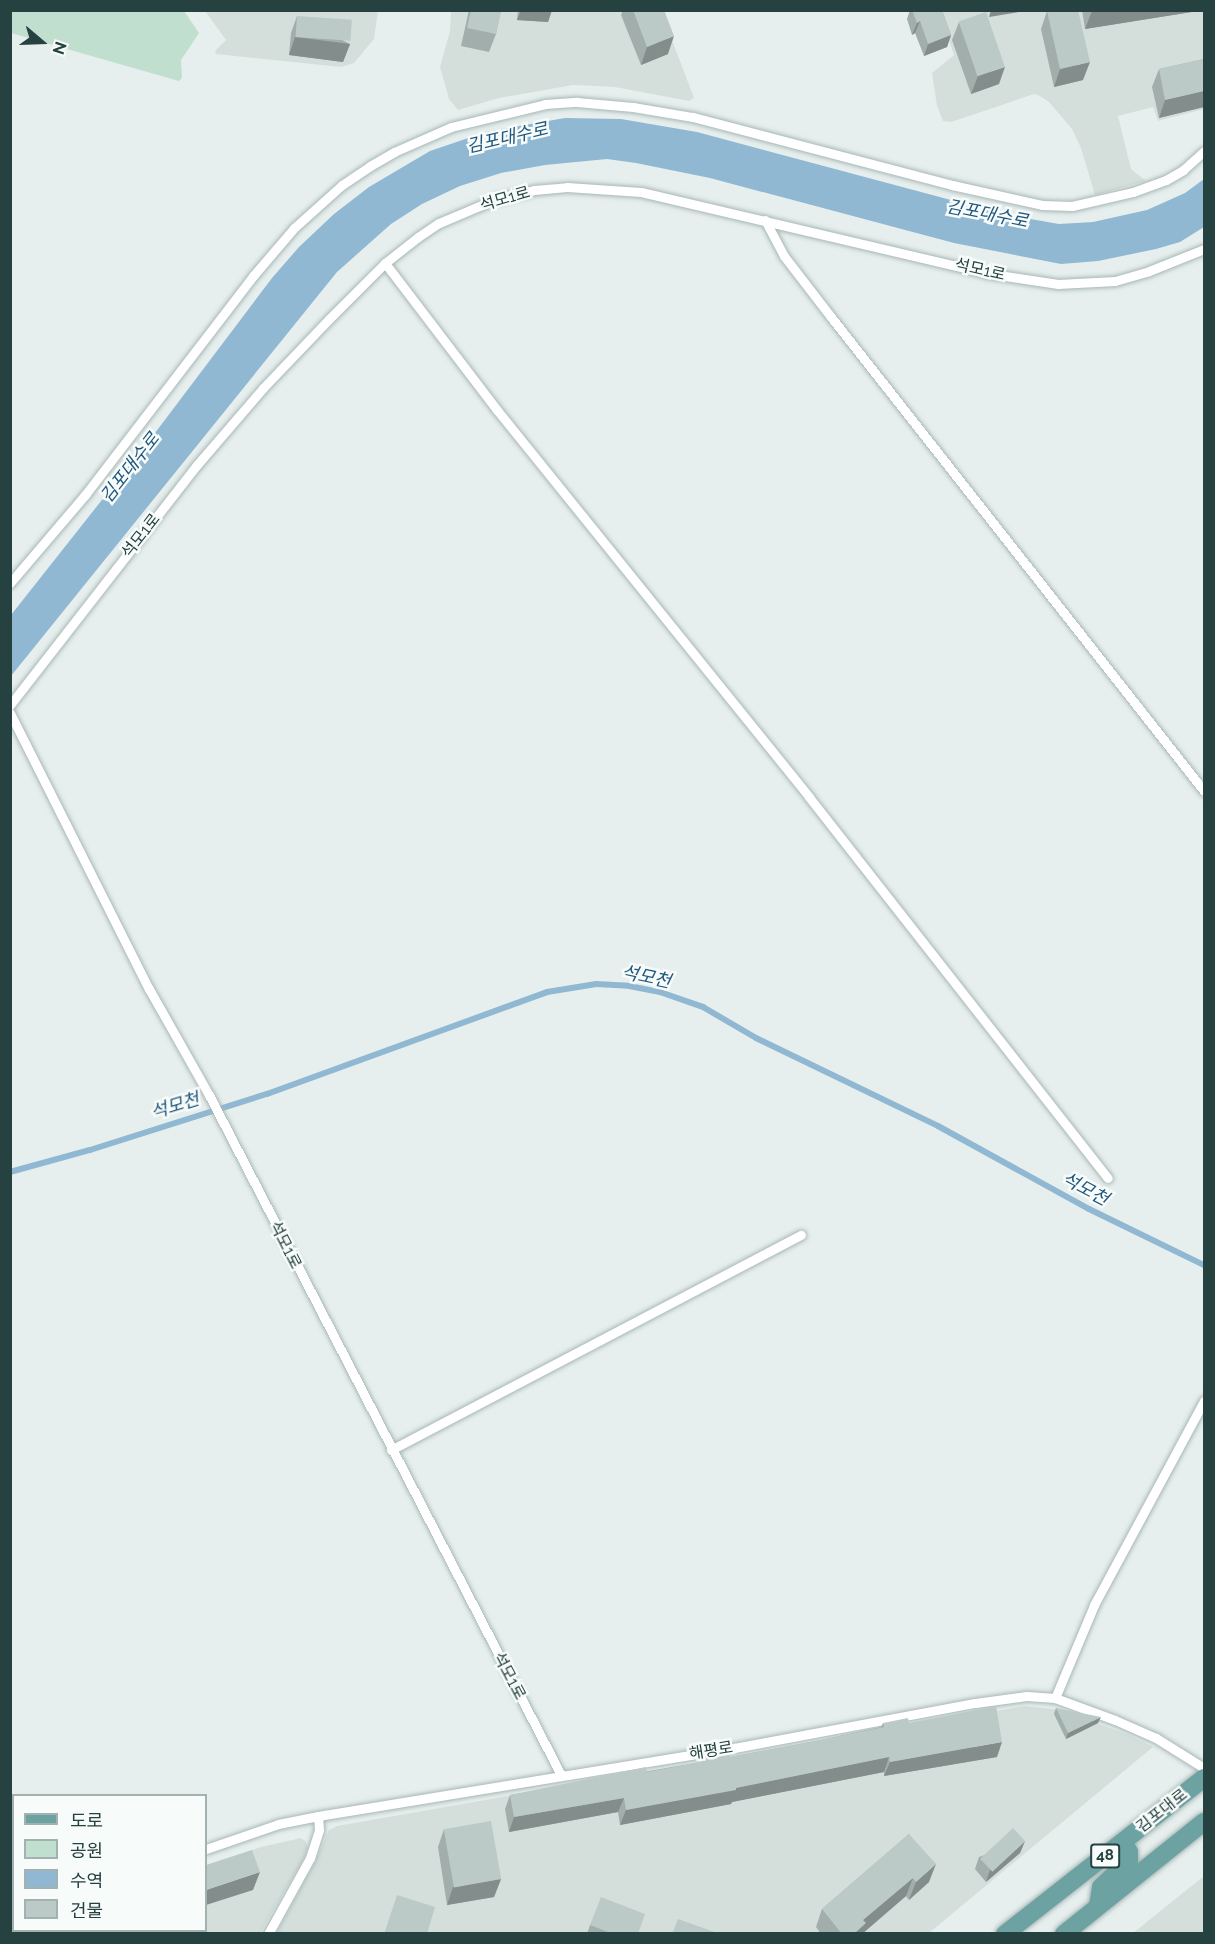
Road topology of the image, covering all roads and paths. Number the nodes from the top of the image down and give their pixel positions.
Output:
1 (1204, 151) edge
2 (765, 220) junction
3 (1204, 249) edge
4 (385, 263) junction
5 (10, 583) edge
6 (10, 705) edge
7 (10, 713) edge
8 (1204, 791) edge
9 (1108, 1178) dead end
10 (801, 1235) dead end
11 (1204, 1401) edge
12 (391, 1450) junction
13 (1055, 1698) junction
14 (1204, 1768) edge
15 (561, 1775) junction
16 (1204, 1778) edge
17 (318, 1816) junction
18 (1204, 1822) edge
19 (1122, 1842) junction
20 (207, 1849) edge
21 (1098, 1906) junction
22 (268, 1934) edge
23 (1005, 1934) edge
24 (1064, 1934) edge

1 - 5 lane
2 - 3 lane, 석모1로
2 - 4 lane, 석모1로
2 - 8 lane
4 - 6 lane, 석모1로
4 - 9 lane
7 - 12 lane, 석모1로
10 - 12 lane
11 - 13 lane
12 - 15 lane, 석모1로
13 - 14 lane, 해평로
13 - 15 lane, 해평로
15 - 17 lane, 해평로
16 - 19 main road, 김포대로 / 48
17 - 20 lane, 해평로
17 - 22 lane
18 - 21 main road, 48
19 - 21 main road
19 - 23 main road, 김포대로 / 48
21 - 24 main road, 48

